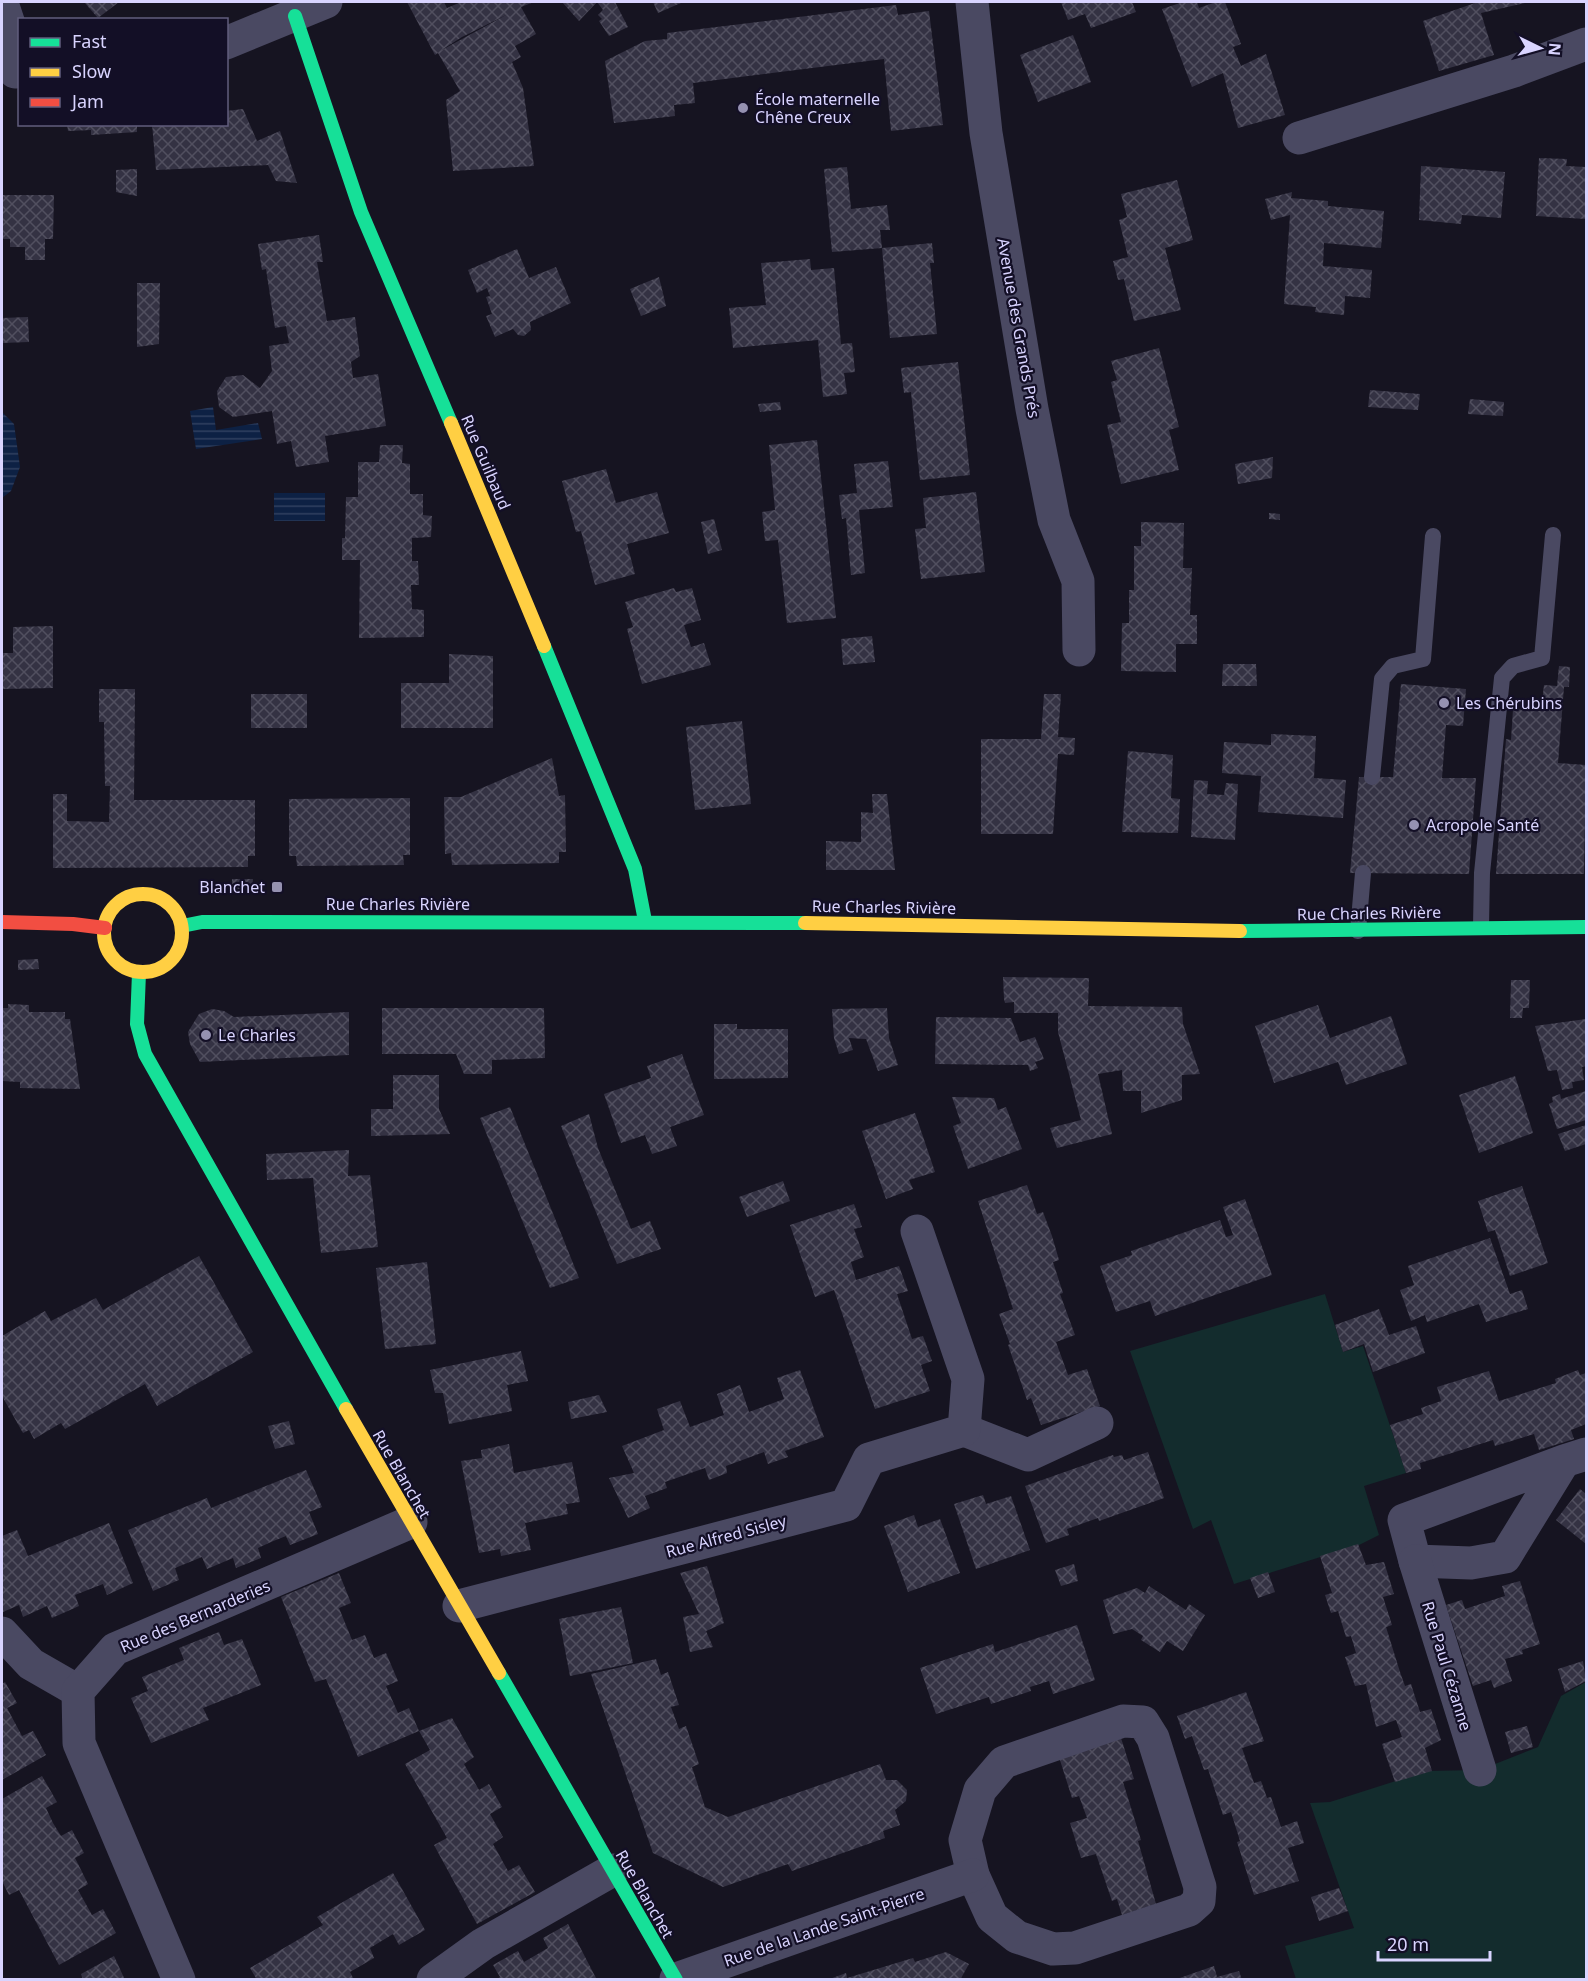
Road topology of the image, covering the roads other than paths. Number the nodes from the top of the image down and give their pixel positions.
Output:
1 (326, 2) edge
2 (972, 2) edge
3 (2, 3) edge
4 (295, 16) junction
5 (228, 42) edge
6 (1587, 44) edge
7 (12, 73) edge
8 (1299, 138) dead end
9 (1553, 535) dead end
10 (1433, 536) dead end
11 (1079, 650) dead end
12 (1372, 777) dead end
13 (1364, 873) dead end
14 (645, 921) junction
15 (2, 922) edge
16 (182, 926) junction
17 (1481, 926) junction
18 (1587, 927) edge
19 (105, 928) junction
20 (1358, 930) junction
21 (139, 972) junction
22 (917, 1232) dead end
23 (1097, 1423) dead end
24 (964, 1430) junction
25 (1575, 1457) edge
26 (411, 1522) junction
27 (1415, 1561) junction
28 (459, 1606) junction
29 (2, 1633) edge
30 (78, 1691) junction
31 (1480, 1770) dead end
32 (613, 1870) junction
33 (973, 1875) junction
34 (676, 1979) edge
35 (179, 1980) edge
36 (433, 1980) edge

1 - 4 street
2 - 11 street, Avenue des Grands Prés
3 - 7 street
4 - 5 street
4 - 14 street, Rue Guilbaud
6 - 8 street
9 - 17 lane
10 - 12 lane
13 - 20 lane
14 - 16 street, Rue Charles Rivière
14 - 20 street, Rue Charles Rivière
15 - 19 street
16 - 19 street
16 - 21 street
17 - 18 street, Rue Charles Rivière
17 - 20 street, Rue Charles Rivière
19 - 21 street
21 - 26 street, Rue Blanchet
22 - 24 street
23 - 24 street
24 - 28 street, Rue Alfred Sisley
25 - 27 street, Rue Paul Cézanne
25 - 27 street, Rue Paul Cézanne
26 - 28 street, Rue Blanchet
26 - 30 street, Rue des Bernarderies
27 - 31 street, Rue Paul Cézanne
28 - 32 street, Rue Blanchet
29 - 30 street
30 - 35 street
32 - 34 street, Rue Blanchet
32 - 36 street
33 - 33 street
33 - 34 street, Rue de la Lande Saint-Pierre

